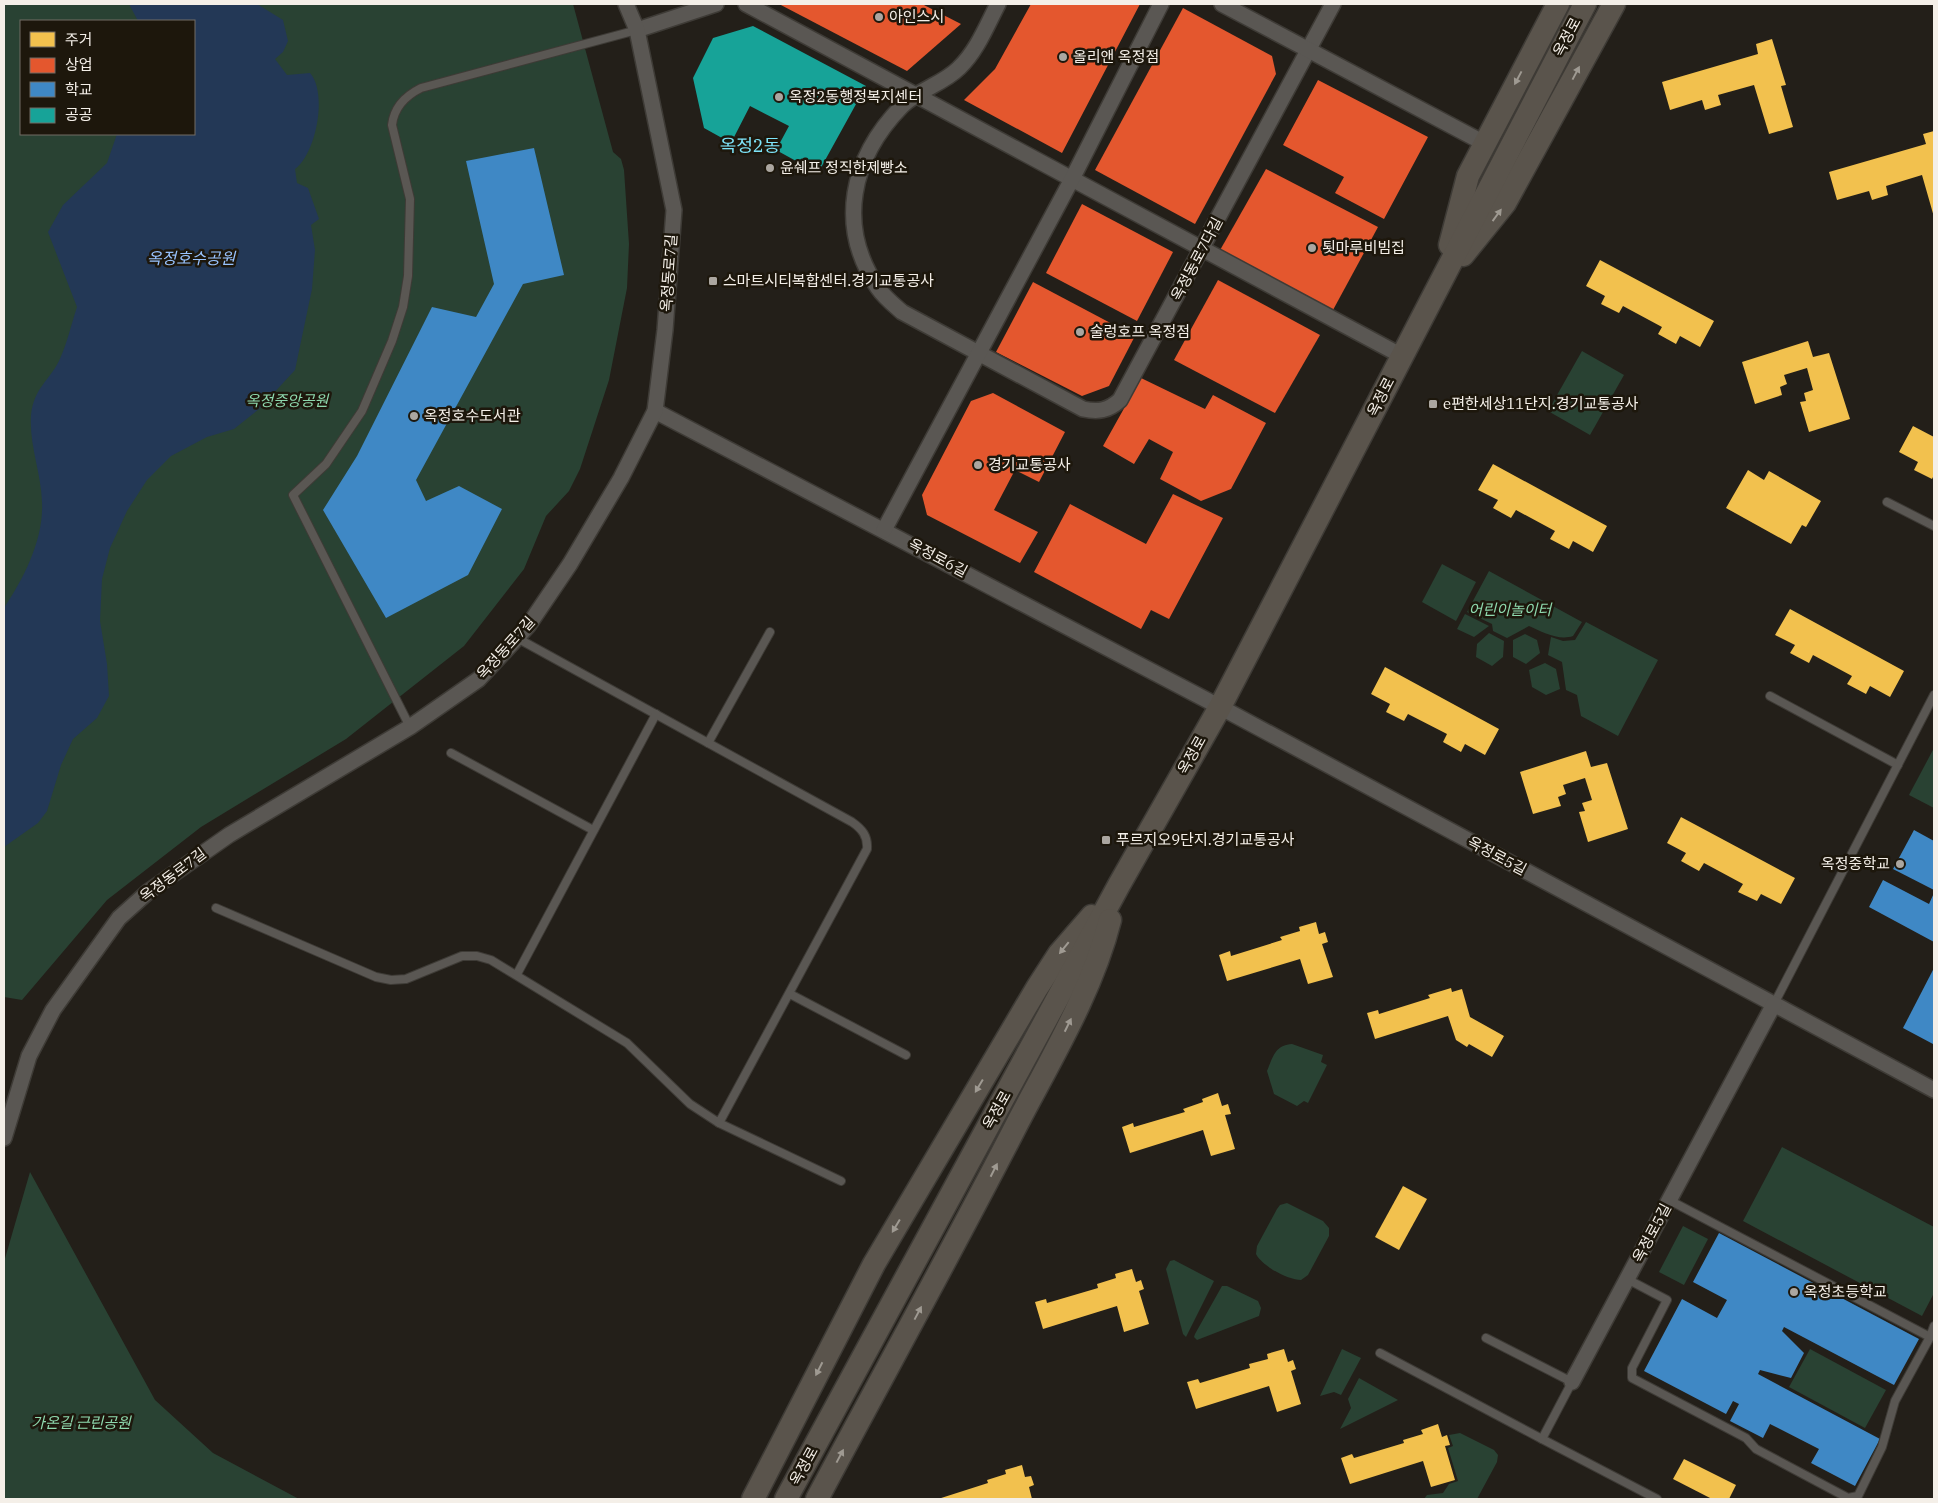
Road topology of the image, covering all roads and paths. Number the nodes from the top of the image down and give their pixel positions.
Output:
1 (626, 4) edge
2 (716, 4) edge
3 (746, 4) edge
4 (998, 4) edge
5 (1161, 4) edge
6 (1222, 4) edge
7 (1333, 4) edge
8 (1558, 4) edge
9 (1585, 4) edge
10 (1614, 4) edge
11 (637, 30) junction
12 (1308, 49) junction
13 (918, 95) junction
14 (1484, 143) junction
15 (1072, 179) junction
16 (1202, 249) junction
17 (1443, 278) junction
18 (979, 354) junction
19 (1402, 356) junction
20 (655, 411) junction
21 (1887, 502) dead end
22 (1934, 526) edge
23 (884, 530) junction
24 (770, 632) dead end
25 (517, 638) junction
26 (1934, 695) edge
27 (1770, 696) dead end
28 (1220, 707) junction
29 (656, 714) junction
30 (410, 727) junction
31 (708, 743) junction
32 (451, 753) dead end
33 (1898, 765) junction
34 (594, 830) junction
35 (1119, 885) junction
36 (216, 908) dead end
37 (517, 974) junction
38 (790, 994) junction
39 (1774, 1004) junction
40 (906, 1054) dead end
41 (1934, 1090) edge
42 (719, 1123) junction
43 (4, 1138) edge
44 (841, 1181) dead end
45 (1669, 1200) junction
46 (1627, 1279) junction
47 (1934, 1326) edge
48 (1930, 1337) junction
49 (1486, 1338) dead end
50 (1380, 1354) dead end
51 (1572, 1382) junction
52 (1542, 1439) junction
53 (753, 1499) edge
54 (786, 1499) edge
55 (817, 1499) edge
56 (1657, 1499) edge

1 - 11 street, 옥정동로7길
2 - 11 street
3 - 13 street
4 - 13 street
5 - 15 street
6 - 12 street
7 - 12 street, 옥정동로7다길
8 -> 14 main road
9 - 17 main road, 옥정로
17 -> 10 main road
11 - 20 street, 옥정동로7길
11 - 30 lane
12 - 14 street
12 - 16 street, 옥정동로7다길
13 - 15 street
13 - 18 street
14 - 17 main road
15 - 16 street
15 - 18 street
16 - 18 street, 옥정동로7다길
16 - 19 street
17 - 19 main road, 옥정로
18 - 23 street
19 - 28 main road, 옥정로
20 - 23 street, 옥정로6길
20 - 25 street, 옥정동로7길
21 - 22 lane
23 - 28 street, 옥정로6길
24 - 31 lane
25 - 29 lane
25 - 30 street, 옥정동로7길
26 - 33 lane
27 - 33 lane
28 - 35 main road, 옥정로
28 - 39 street, 옥정로5길
29 - 31 lane
29 - 34 lane
30 - 43 street, 옥정동로7길
31 - 38 lane
32 - 34 lane
33 - 39 lane
34 - 37 lane
35 -> 53 main road
35 - 54 main road, 옥정로
55 -> 35 main road
36 - 37 lane
37 - 42 lane
38 - 40 lane
38 - 42 lane
39 - 41 street, 옥정로5길
39 - 45 street, 옥정로5길
42 - 44 lane
45 - 46 street, 옥정로5길
45 - 48 lane
46 - 48 lane
46 - 51 street, 옥정로5길
47 - 48 lane
49 - 51 lane
50 - 52 lane
51 - 52 lane
52 - 56 lane

